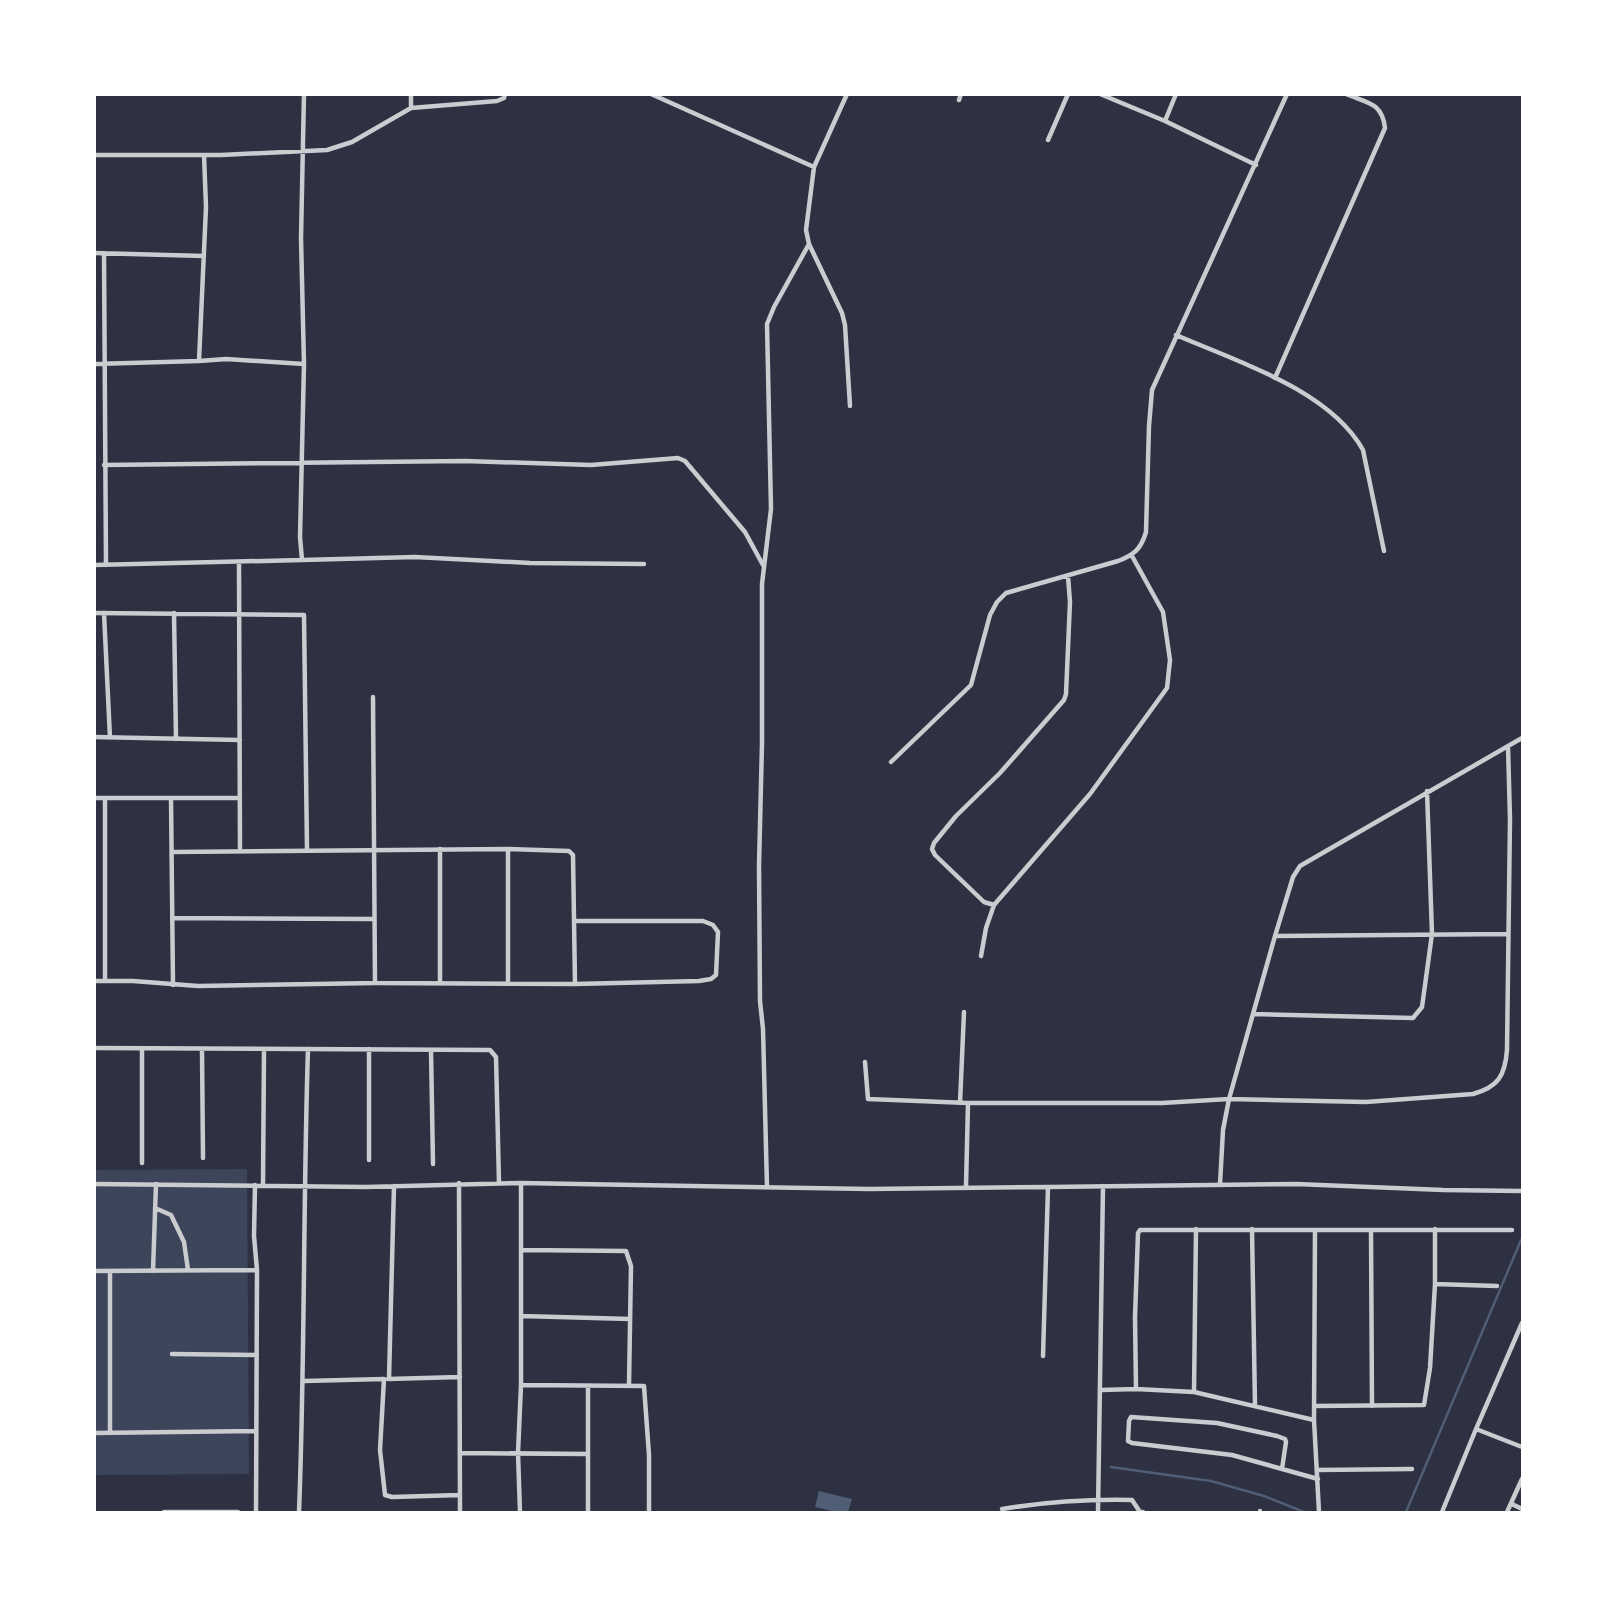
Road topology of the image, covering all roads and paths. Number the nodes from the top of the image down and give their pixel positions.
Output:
1 (304, 94) edge
2 (411, 94) edge
3 (505, 94) edge
4 (847, 94) edge
5 (1068, 94) edge
6 (1100, 94) edge
7 (1176, 94) edge
8 (1287, 94) edge
9 (1346, 94) edge
10 (655, 95) edge
11 (411, 108) junction
12 (1166, 121) junction
13 (1048, 141) dead end
14 (303, 153) junction
15 (94, 155) edge
16 (204, 155) junction
17 (1256, 165) junction
18 (814, 167) junction
19 (808, 244) junction
20 (94, 253) edge
21 (104, 253) junction
22 (204, 256) junction
23 (1176, 335) junction
24 (199, 361) junction
25 (94, 364) edge
26 (104, 364) junction
27 (304, 364) junction
28 (1275, 378) junction
29 (850, 406) dead end
30 (302, 461) junction
31 (104, 465) junction
32 (1384, 551) dead end
33 (1132, 556) junction
34 (302, 560) junction
35 (239, 562) junction
36 (644, 564) dead end
37 (94, 565) edge
38 (106, 565) junction
39 (763, 565) junction
40 (1068, 576) junction
41 (94, 613) edge
42 (104, 613) junction
43 (174, 613) junction
44 (241, 613) junction
45 (373, 697) dead end
46 (94, 737) edge
47 (110, 738) junction
48 (1522, 738) edge
49 (176, 739) junction
50 (240, 740) junction
51 (1508, 746) junction
52 (891, 762) dead end
53 (1427, 791) junction
54 (105, 798) junction
55 (171, 798) junction
56 (239, 798) junction
57 (94, 799) edge
58 (440, 849) junction
59 (508, 849) junction
60 (307, 850) junction
61 (375, 850) junction
62 (172, 852) junction
63 (240, 852) junction
64 (94, 859) edge
65 (104, 859) junction
66 (994, 905) junction
67 (172, 918) junction
68 (373, 919) junction
69 (574, 921) junction
70 (1508, 933) junction
71 (1432, 934) junction
72 (1275, 936) junction
73 (981, 956) dead end
74 (94, 981) edge
75 (105, 981) junction
76 (375, 983) junction
77 (440, 983) junction
78 (508, 983) junction
79 (575, 984) junction
80 (173, 985) junction
81 (964, 1012) dead end
82 (1253, 1014) junction
83 (94, 1048) edge
84 (142, 1049) junction
85 (264, 1049) junction
86 (308, 1049) junction
87 (369, 1049) junction
88 (202, 1050) junction
89 (431, 1050) junction
90 (865, 1062) dead end
91 (1229, 1099) junction
92 (960, 1102) junction
93 (968, 1103) junction
94 (203, 1158) dead end
95 (369, 1160) dead end
96 (142, 1163) dead end
97 (433, 1164) dead end
98 (499, 1183) junction
99 (521, 1183) junction
100 (94, 1184) edge
101 (156, 1184) junction
102 (459, 1184) junction
103 (1220, 1184) junction
104 (255, 1185) junction
105 (263, 1185) junction
106 (304, 1186) junction
107 (394, 1186) junction
108 (966, 1186) junction
109 (1103, 1186) junction
110 (767, 1187) junction
111 (1048, 1187) junction
112 (1522, 1191) edge
113 (155, 1208) junction
114 (1196, 1229) junction
115 (1252, 1229) junction
116 (1435, 1229) junction
117 (1315, 1230) junction
118 (1371, 1230) junction
119 (1512, 1230) dead end
120 (521, 1250) junction
121 (188, 1270) junction
122 (257, 1270) junction
123 (94, 1271) edge
124 (110, 1271) junction
125 (153, 1271) junction
126 (1435, 1284) junction
127 (1497, 1286) dead end
128 (521, 1316) junction
129 (630, 1319) junction
130 (1522, 1323) edge
131 (1520, 1336) edge
132 (172, 1354) dead end
133 (257, 1355) junction
134 (1043, 1356) dead end
135 (460, 1377) junction
136 (386, 1379) junction
137 (304, 1381) junction
138 (521, 1385) junction
139 (588, 1385) junction
140 (628, 1385) junction
141 (1136, 1389) junction
142 (1101, 1390) junction
143 (1194, 1392) junction
144 (1255, 1405) junction
145 (1314, 1406) junction
146 (1372, 1406) junction
147 (1314, 1420) junction
148 (1476, 1429) junction
149 (256, 1431) junction
150 (110, 1432) junction
151 (94, 1433) edge
152 (1522, 1447) edge
153 (518, 1453) junction
154 (460, 1454) junction
155 (588, 1454) junction
156 (1282, 1469) junction
157 (1412, 1469) dead end
158 (1317, 1471) junction
159 (1318, 1479) junction
160 (1522, 1479) edge
161 (460, 1495) junction
162 (1098, 1499) junction
163 (1511, 1504) junction
164 (1002, 1509) dead end
165 (1522, 1509) edge
166 (164, 1513) edge
167 (238, 1513) edge
168 (256, 1513) edge
169 (299, 1513) edge
170 (460, 1513) edge
171 (520, 1513) edge
172 (588, 1513) edge
173 (649, 1513) edge
174 (1098, 1513) edge
175 (1143, 1513) edge
176 (1320, 1513) edge
177 (1442, 1513) edge
178 (1507, 1513) edge

1 - 14 street
2 - 11 street
3 - 11 street
4 - 18 street
5 - 13 street
6 - 12 street
7 - 12 street
8 - 17 street
9 - 28 street
10 - 18 street
11 - 14 street
12 - 17 street
14 - 16 street
14 - 27 street
15 - 16 street
16 - 22 street
17 - 23 street
18 - 19 street
19 - 29 street
19 - 39 street
20 - 21 street
21 - 22 street
21 - 26 street
22 - 24 street
23 - 28 street
23 - 33 street
24 - 26 street
24 - 27 street
25 - 26 street
26 - 31 street
27 - 30 street
28 - 32 street
30 - 31 street
30 - 34 street
30 - 39 street
31 - 38 street
33 - 40 street
33 - 66 street
34 - 35 street
34 - 36 street
35 - 38 street
35 - 44 street
37 - 38 street
39 - 110 street
40 - 52 street
40 - 66 street
41 - 42 street
42 - 43 street
42 - 47 street
43 - 44 street
43 - 49 street
44 - 50 street
44 - 60 street
45 - 61 street
46 - 47 street
47 - 49 street
48 - 51 street
49 - 50 street
50 - 56 street
51 - 53 street
51 - 70 street
53 - 71 street
53 - 72 street
54 - 55 street
54 - 57 street
54 - 65 street
55 - 56 street
55 - 62 street
56 - 63 street
58 - 59 street
58 - 61 street
58 - 77 street
59 - 69 street
59 - 78 street
60 - 61 street
60 - 63 street
61 - 68 street
62 - 63 street
62 - 67 street
64 - 65 street
65 - 75 street
66 - 73 street
67 - 68 street
67 - 80 street
68 - 76 street
69 - 79 street
69 - 79 street
70 - 71 street
70 - 91 street
71 - 72 street
71 - 82 street
72 - 82 street
74 - 75 street
75 - 80 street
76 - 77 street
76 - 80 street
77 - 78 street
78 - 79 street
81 - 92 street
82 - 91 street
83 - 84 street
84 - 88 street
84 - 96 street
85 - 86 street
85 - 88 street
85 - 105 street
86 - 87 street
86 - 106 street
87 - 89 street
87 - 95 street
88 - 94 street
89 - 97 street
89 - 98 street
90 - 92 street
91 - 93 street
91 - 103 street
92 - 93 street
93 - 108 street
98 - 99 street
98 - 102 street
99 - 110 street
99 - 120 street
100 - 101 street
101 - 104 street
101 - 113 street
102 - 107 street
102 - 135 street
103 - 109 street
103 - 112 street
104 - 105 street
104 - 122 street
105 - 106 street
106 - 107 street
106 - 137 street
107 - 136 street
108 - 110 street
108 - 111 street
109 - 111 street
109 - 142 street
111 - 134 street
113 - 121 street
113 - 125 street
114 - 115 street
114 - 141 street
114 - 143 street
115 - 117 street
115 - 144 street
116 - 118 street
116 - 119 street
116 - 126 street
117 - 118 street
117 - 145 street
118 - 146 street
120 - 128 street
120 - 129 street
121 - 122 street
121 - 125 street
122 - 133 street
123 - 124 street
124 - 125 street
124 - 150 street
126 - 127 street
126 - 146 street
128 - 129 street
128 - 138 street
129 - 140 street
130 - 131 street
131 - 148 street
132 - 133 street
133 - 149 street
135 - 136 street
135 - 154 street
136 - 137 street
136 - 161 street
137 - 169 street
138 - 139 street
138 - 153 street
139 - 140 street
139 - 155 street
140 - 173 street
141 - 142 street
141 - 143 street
142 - 162 street
143 - 144 street
144 - 147 street
145 - 146 street
145 - 147 street
147 - 158 street
148 - 152 street
148 - 177 street
149 - 150 street
149 - 168 street
150 - 151 street
153 - 154 street
153 - 155 street
153 - 171 street
154 - 161 street
155 - 172 street
156 - 156 street
156 - 159 street
157 - 158 street
158 - 159 street
159 - 176 street
160 - 163 street
161 - 170 street
162 - 164 street
162 - 174 street
162 - 175 street
163 - 165 street
163 - 178 street
166 - 167 street

